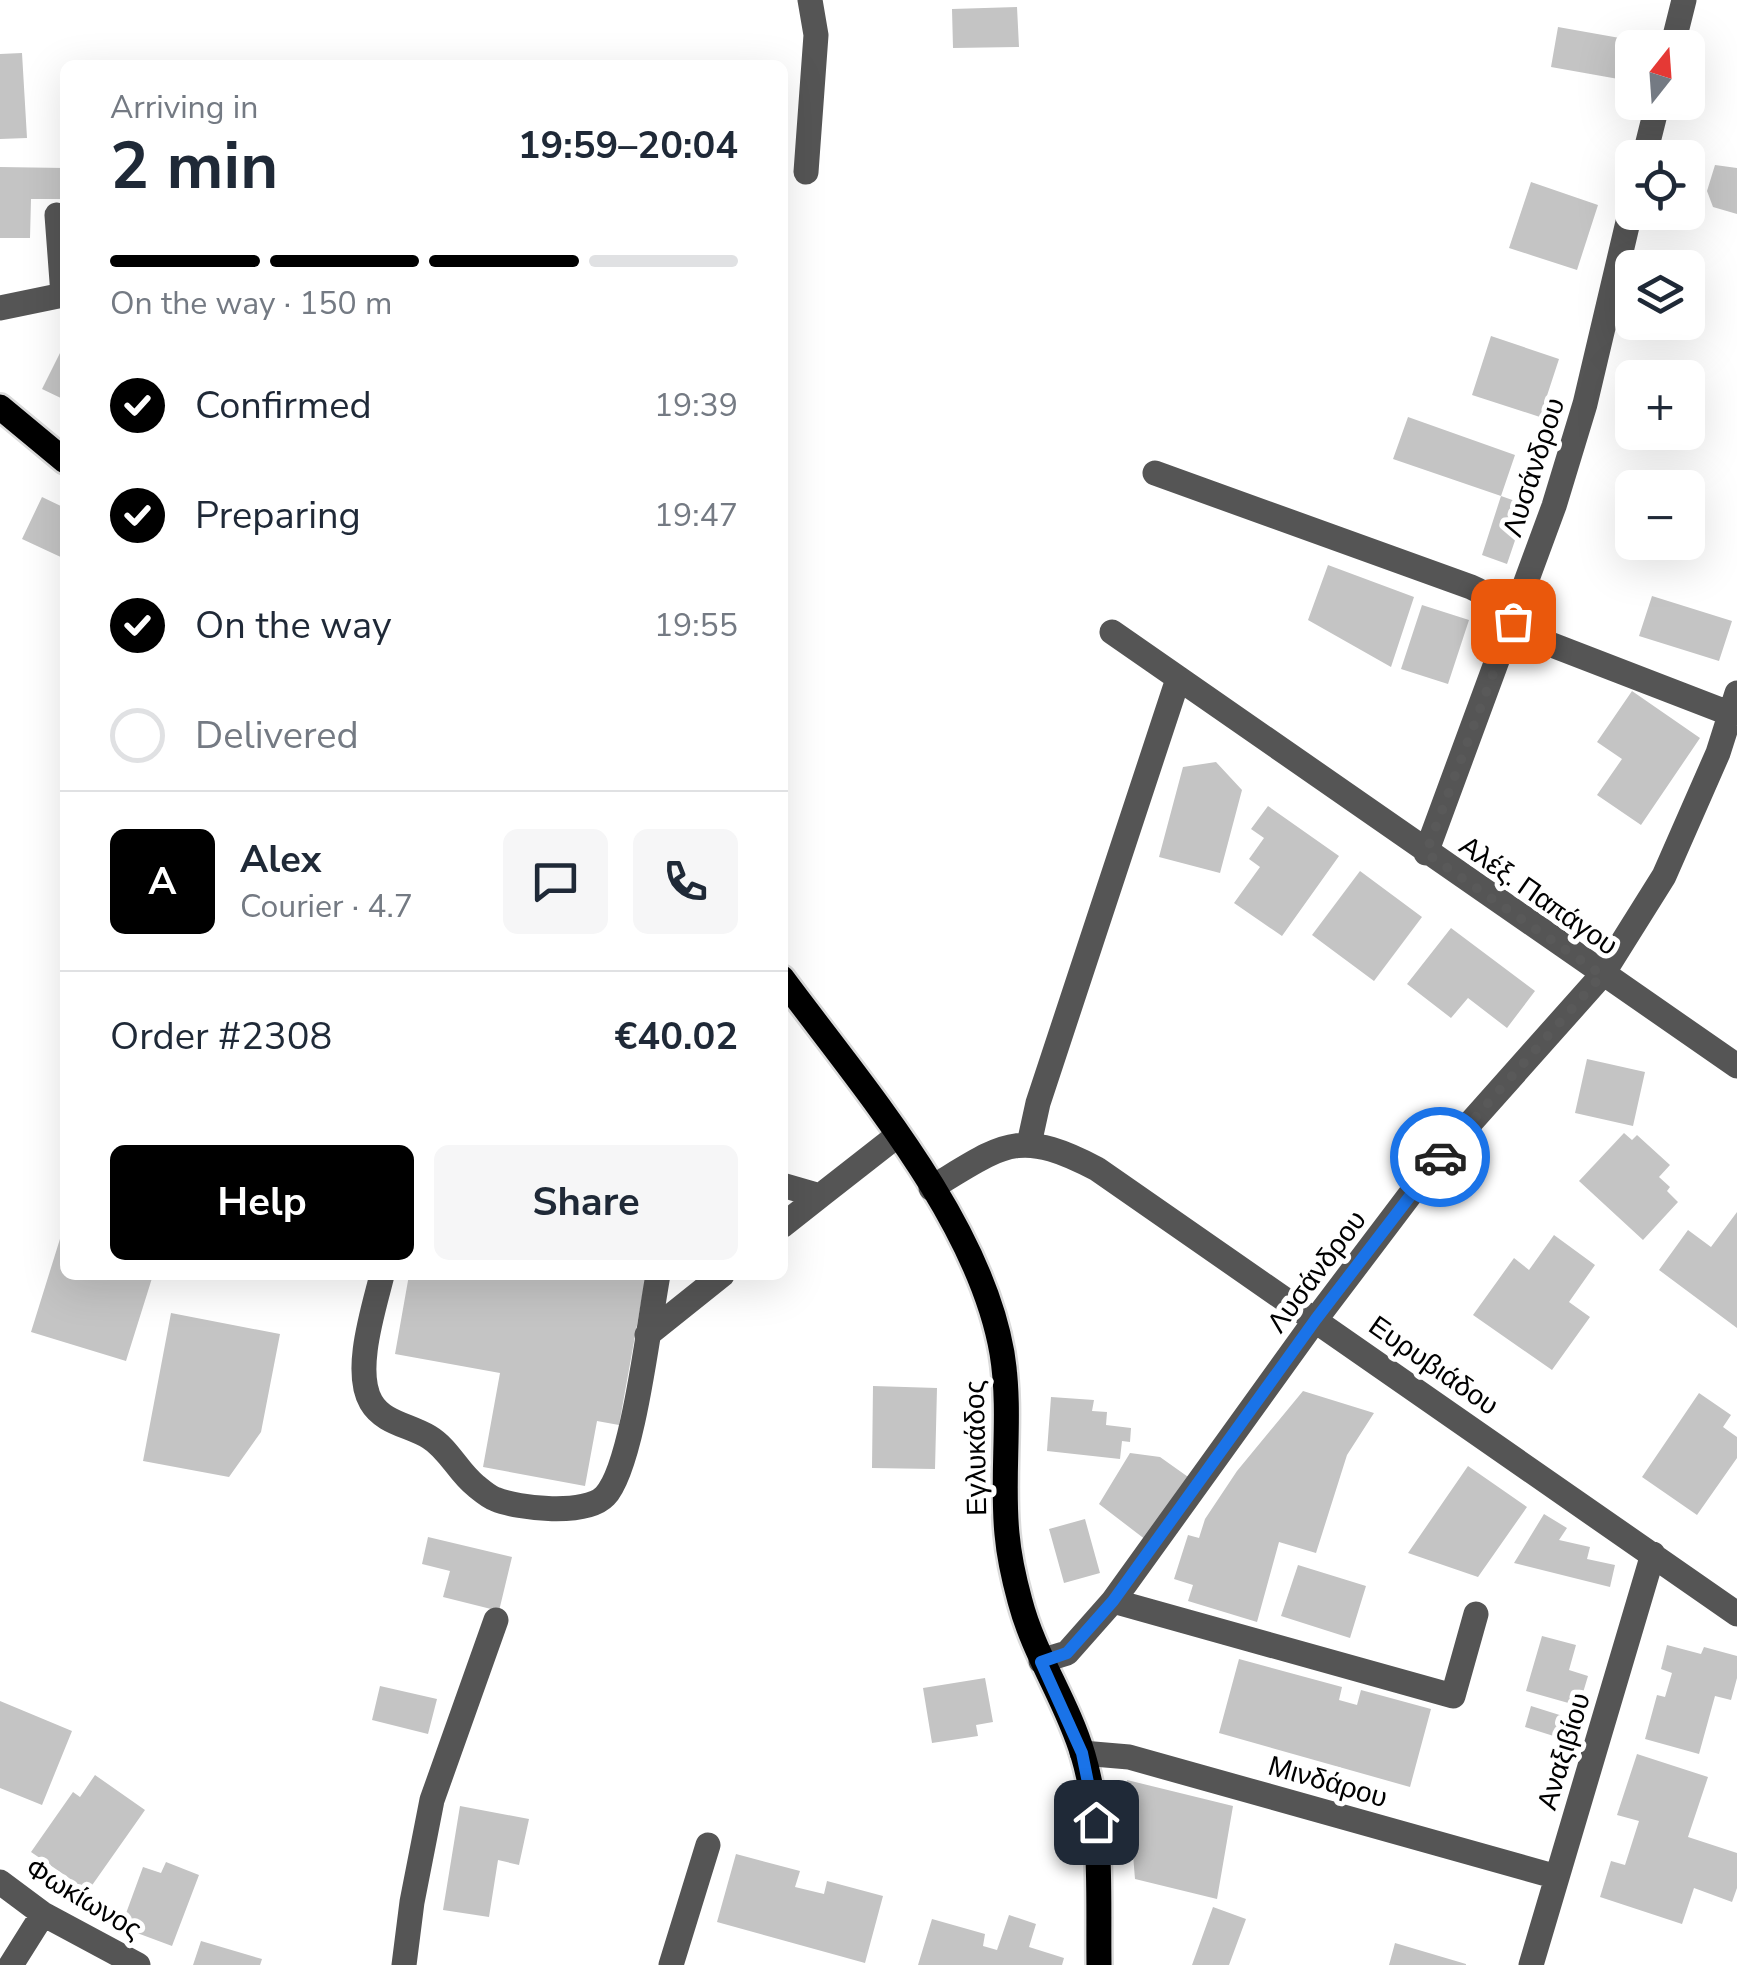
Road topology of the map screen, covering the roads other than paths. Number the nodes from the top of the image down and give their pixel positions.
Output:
1 (810, 0) edge
2 (1684, 0) edge
3 (1676, 30) edge
4 (806, 172) dead end
5 (57, 215) dead end
6 (1626, 230) edge
7 (60, 255) edge
8 (60, 296) edge
9 (0, 308) edge
10 (0, 407) edge
11 (60, 457) edge
12 (1156, 473) dead end
13 (1513, 621) junction
14 (1112, 632) dead end
15 (1178, 679) junction
16 (1734, 704) edge
17 (1426, 853) junction
18 (1602, 975) junction
19 (788, 986) edge
20 (1737, 1066) edge
21 (898, 1135) junction
22 (1029, 1144) junction
23 (788, 1187) edge
24 (932, 1188) junction
25 (820, 1196) junction
26 (788, 1221) edge
27 (381, 1280) edge
28 (657, 1280) edge
29 (716, 1280) edge
30 (1316, 1319) junction
31 (647, 1335) junction
32 (1653, 1554) junction
33 (1113, 1601) junction
34 (1476, 1614) dead end
35 (1737, 1614) edge
36 (496, 1620) dead end
37 (1041, 1662) junction
38 (1082, 1753) junction
39 (708, 1845) dead end
40 (1557, 1877) junction
41 (0, 1882) edge
42 (43, 1914) junction
43 (12, 1965) edge
44 (138, 1965) edge
45 (404, 1965) edge
46 (671, 1965) edge
47 (1099, 1965) edge
48 (1531, 1965) edge

1 - 4 street
2 - 3 street
5 - 7 street
6 - 13 street, Λυσάνδρου
8 - 9 street
10 - 11 main road
12 - 13 street
13 - 16 street
13 - 17 street, Λυσάνδρου
14 - 15 street, Αλέξ. Παπάγου
15 - 17 street, Αλέξ. Παπάγου
15 - 22 street
16 - 18 street, Λυσάνδρου
17 - 18 street, Αλέξ. Παπάγου
18 - 20 street, Αλέξ. Παπάγου
18 - 30 street, Λυσάνδρου
19 - 21 main road, Εγλυκάδος
21 - 24 main road, Εγλυκάδος
21 - 25 street
22 - 24 street
22 - 30 street, Ευρυβιάδου
23 - 25 street
24 - 37 main road, Εγλυκάδος
25 - 26 street
27 - 31 street
28 - 31 street
29 - 31 street
30 - 32 street, Ευρυβιάδου
30 - 33 street, Λυσάνδρου
32 - 35 street, Ευρυβιάδου
32 - 40 street, Αναξιβίου
33 - 34 street
33 - 37 street, Λυσάνδρου
36 - 45 street
37 - 38 main road, Εγλυκάδος
38 - 40 street, Μινδάρου
38 - 47 main road, Εγλυκάδος
39 - 46 street
40 - 48 street, Αναξιβίου
41 - 42 street, Φωκίωνος
42 - 43 street
42 - 44 street, Φωκίωνος

